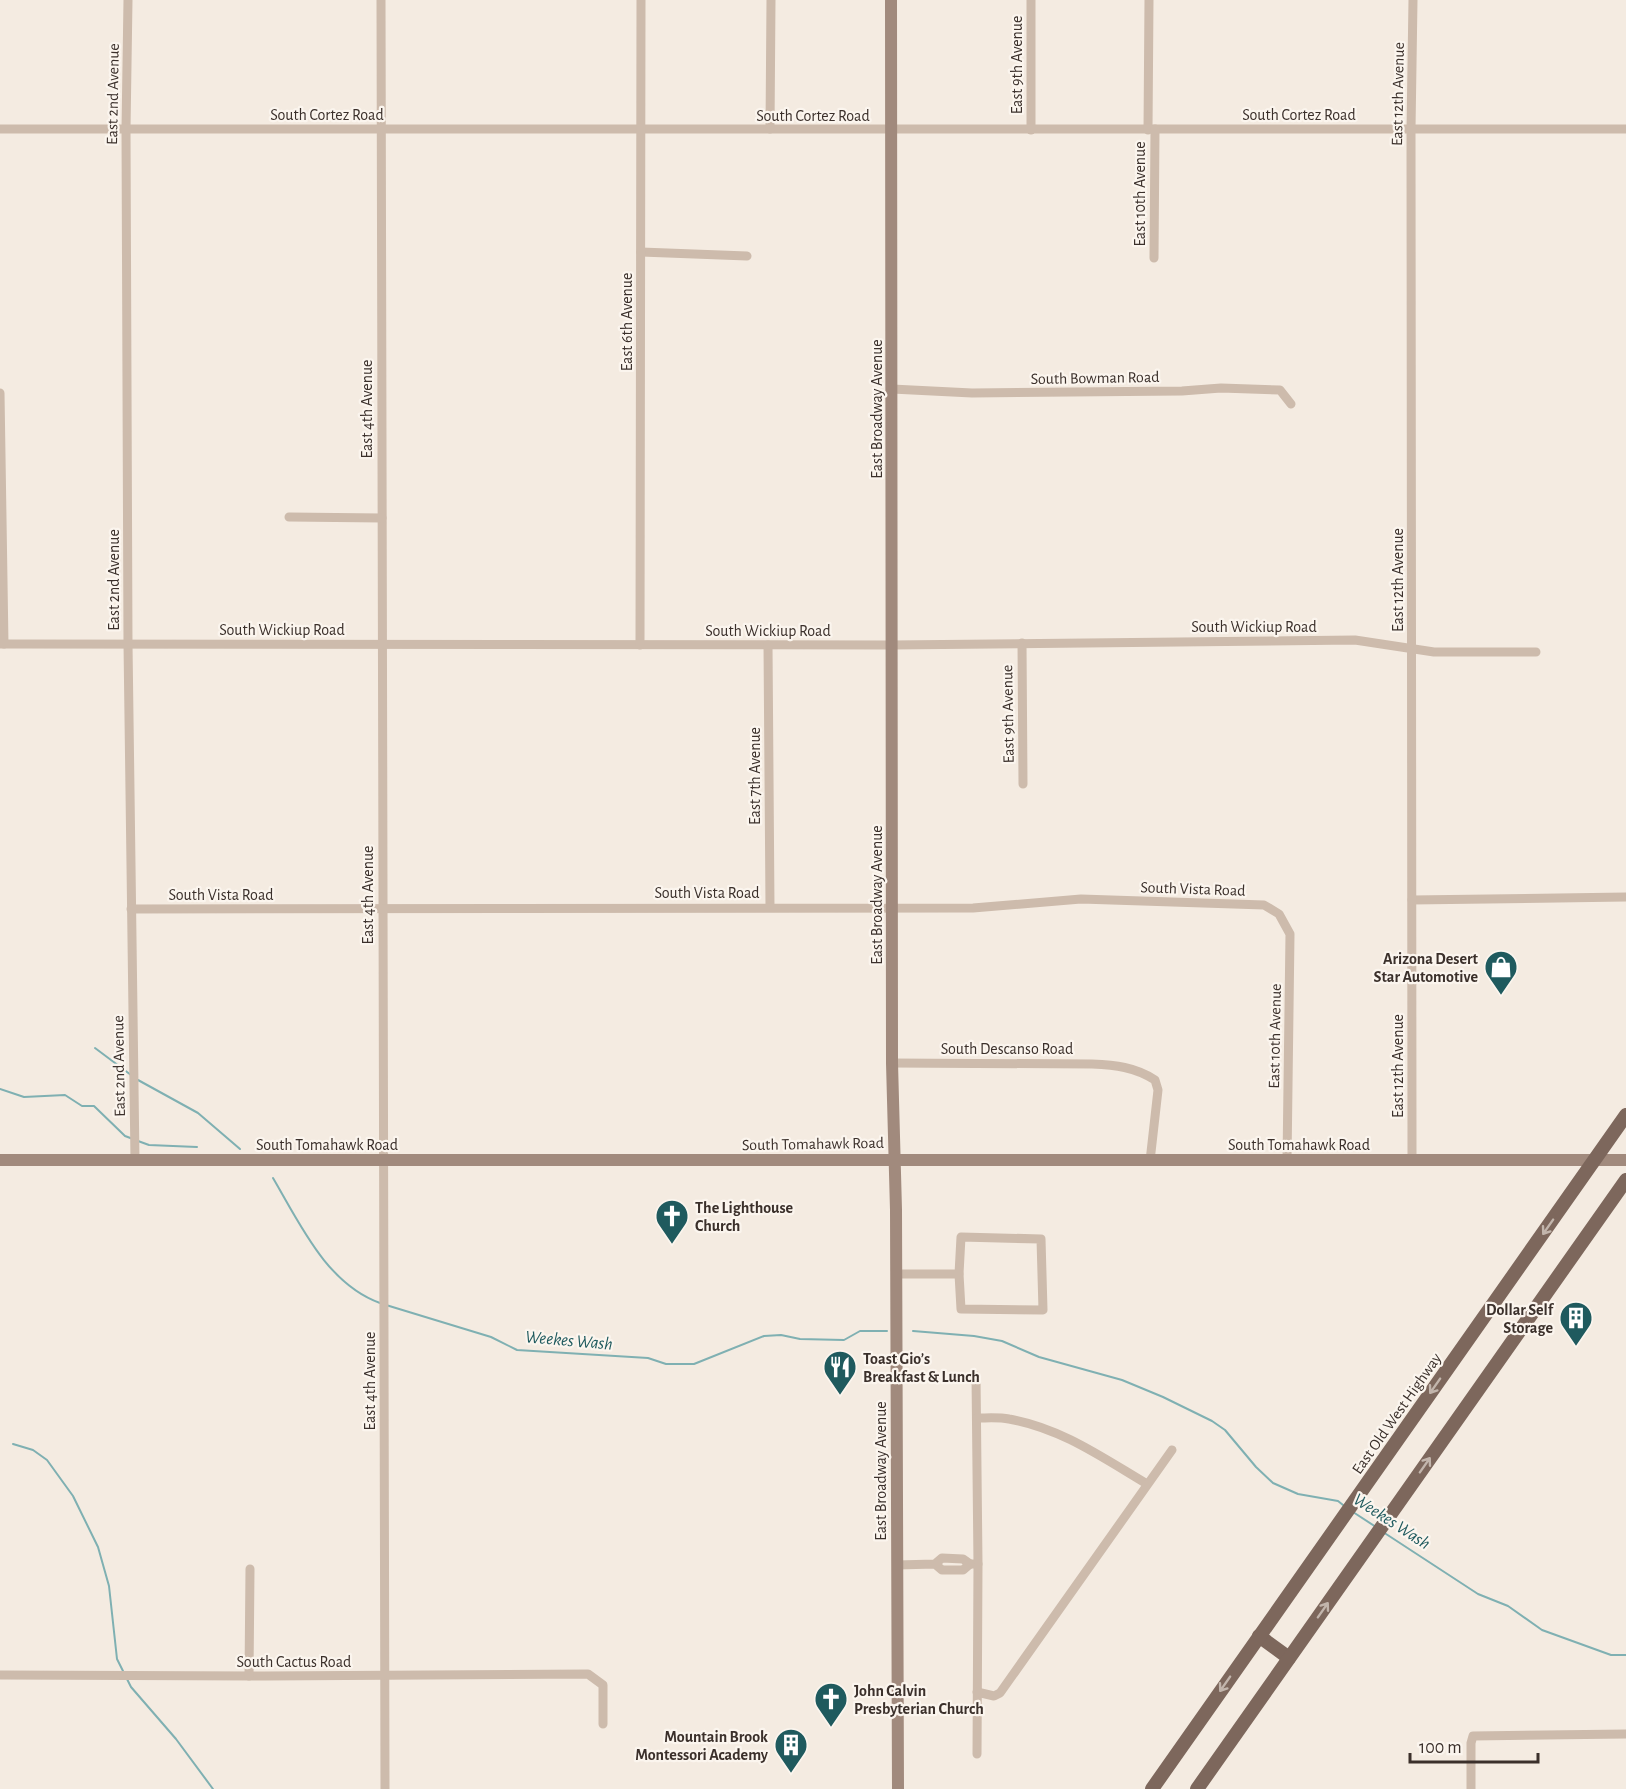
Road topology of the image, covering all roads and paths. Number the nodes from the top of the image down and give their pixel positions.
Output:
1 (128, 0) edge
2 (381, 0) edge
3 (641, 0) edge
4 (771, 0) edge
5 (891, 0) edge
6 (1031, 0) edge
7 (1149, 0) edge
8 (1413, 0) edge
9 (0, 129) edge
10 (126, 129) junction
11 (381, 129) junction
12 (770, 129) junction
13 (1411, 129) junction
14 (1626, 129) edge
15 (641, 130) junction
16 (891, 130) junction
17 (1031, 130) junction
18 (1151, 130) junction
19 (641, 252) junction
20 (747, 256) dead end
21 (1154, 258) dead end
22 (892, 389) junction
23 (0, 393) edge
24 (1291, 404) dead end
25 (289, 517) dead end
26 (382, 518) junction
27 (1022, 643) junction
28 (2, 644) edge
29 (128, 644) junction
30 (382, 644) junction
31 (640, 645) junction
32 (768, 645) junction
33 (892, 645) junction
34 (1412, 649) junction
35 (1536, 652) dead end
36 (1023, 784) dead end
37 (1626, 897) edge
38 (1412, 900) junction
39 (770, 907) junction
40 (382, 908) junction
41 (892, 908) junction
42 (131, 909) junction
43 (1279, 914) joint
44 (892, 1063) junction
45 (1626, 1115) edge
46 (896, 1159) junction
47 (1596, 1159) junction
48 (0, 1160) edge
49 (135, 1160) junction
50 (1412, 1160) junction
51 (1626, 1160) edge
52 (383, 1161) junction
53 (1150, 1161) junction
54 (1287, 1161) junction
55 (1626, 1180) edge
56 (896, 1274) junction
57 (959, 1274) junction
58 (976, 1376) dead end
59 (977, 1418) junction
60 (1172, 1450) dead end
61 (1147, 1484) junction
62 (974, 1564) junction
63 (897, 1565) junction
64 (250, 1569) dead end
65 (1259, 1636) junction
66 (1289, 1658) junction
67 (0, 1675) edge
68 (249, 1676) junction
69 (385, 1676) junction
70 (977, 1692) junction
71 (603, 1724) dead end
72 (1626, 1734) edge
73 (977, 1754) dead end
74 (385, 1789) edge
75 (898, 1789) edge
76 (1152, 1789) edge
77 (1197, 1789) edge
78 (1471, 1789) edge

1 - 10 street, East 2nd Avenue
2 - 11 street, East 4th Avenue
3 - 15 street, East 6th Avenue
4 - 12 street
5 - 16 main road, East Broadway Avenue
6 - 17 street, East 9th Avenue
7 - 18 street, East 10th Avenue
8 - 13 street, East 12th Avenue
9 - 10 street, South Cortez Road
10 - 11 street, South Cortez Road
10 - 29 street, East 2nd Avenue
11 - 15 street, South Cortez Road
11 - 26 street, East 4th Avenue
12 - 15 street, South Cortez Road
12 - 16 street, South Cortez Road
13 - 14 street, South Cortez Road
13 - 18 street, South Cortez Road
13 - 34 street, East 12th Avenue
15 - 19 street, East 6th Avenue
16 - 17 street, South Cortez Road
16 - 22 main road, East Broadway Avenue
17 - 18 street, South Cortez Road
18 - 21 street, East 10th Avenue
19 - 20 street
19 - 31 street, East 6th Avenue
22 - 24 street, South Bowman Road
22 - 33 main road, East Broadway Avenue
23 - 28 street
25 - 26 street
26 - 30 street, East 4th Avenue
27 - 33 street, South Wickiup Road
27 - 34 street, South Wickiup Road
27 - 36 street, East 9th Avenue
28 - 29 street, South Wickiup Road
29 - 30 street, South Wickiup Road
29 - 42 street, East 2nd Avenue
30 - 31 street, South Wickiup Road
30 - 40 street, East 4th Avenue
31 - 32 street, South Wickiup Road
32 - 33 street, South Wickiup Road
32 - 39 street, East 7th Avenue
33 - 41 main road, East Broadway Avenue
34 - 35 street, South Wickiup Road
34 - 38 street, East 12th Avenue
37 - 38 street
38 - 50 street, East 12th Avenue
39 - 40 street, South Vista Road
39 - 41 street, South Vista Road
40 - 42 street, South Vista Road
40 - 52 street, East 4th Avenue
41 - 43 street, South Vista Road
41 - 44 main road, East Broadway Avenue
42 - 49 street, East 2nd Avenue
43 - 54 street, East 10th Avenue
44 - 46 main road, East Broadway Avenue
44 - 53 street, South Descanso Road
45 - 47 main road, East Old West Highway
46 - 52 main road, South Tomahawk Road
46 - 53 main road, South Tomahawk Road
46 - 56 main road, East Broadway Avenue
47 - 50 main road, South Tomahawk Road
47 - 51 main road, South Tomahawk Road
47 -> 65 main road, East Old West Highway
48 - 49 main road, South Tomahawk Road
49 - 52 main road, South Tomahawk Road
50 - 54 main road, South Tomahawk Road
52 - 69 street, East 4th Avenue
53 - 54 main road, South Tomahawk Road
66 -> 55 main road
56 - 57 street
56 - 63 main road, East Broadway Avenue
57 - 57 street
58 - 59 street
59 - 61 street
59 - 62 street
60 - 61 street
61 - 70 street
62 - 63 street
62 - 70 street
63 - 75 main road, East Broadway Avenue
64 - 68 street
65 - 66 main road
65 -> 76 main road, East Old West Highway
66 - 77 main road
67 - 68 street, South Cactus Road
68 - 69 street, South Cactus Road
69 - 71 street, South Cactus Road
69 - 74 street, East 4th Avenue
70 - 73 street
72 - 78 street

